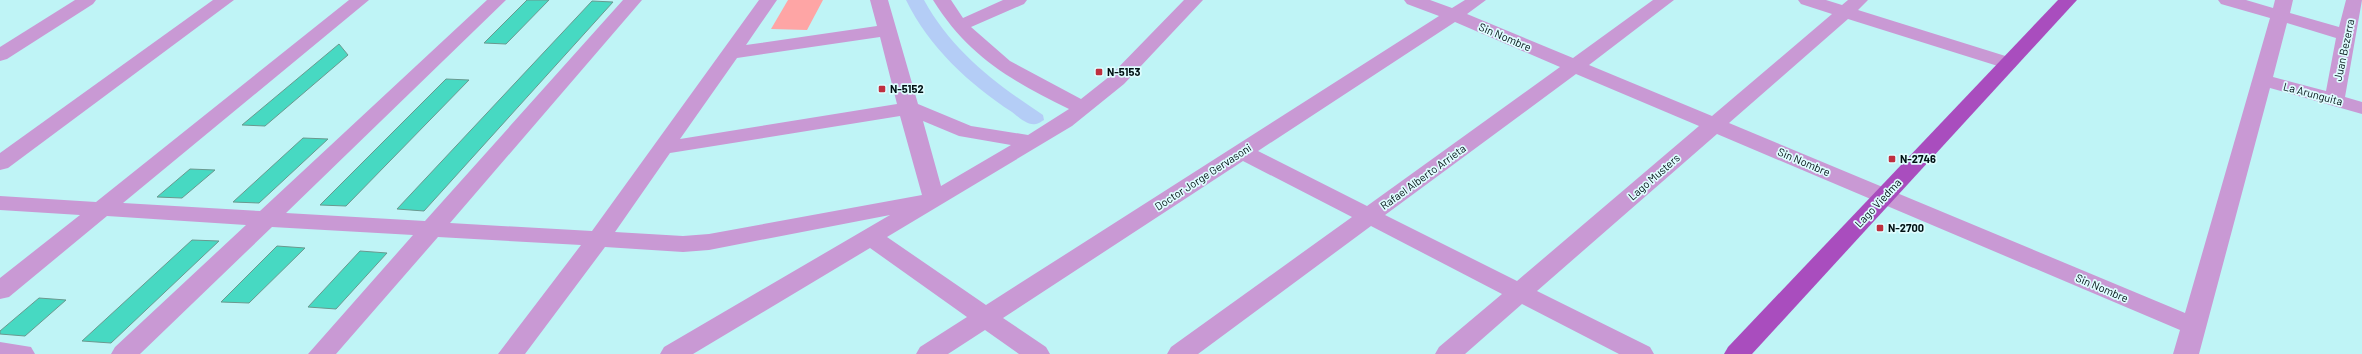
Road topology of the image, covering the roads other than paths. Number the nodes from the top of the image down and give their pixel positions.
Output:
1 (86, 0) edge
2 (225, 0) edge
3 (360, 0) edge
4 (497, 0) edge
5 (633, 0) edge
6 (768, 0) edge
7 (879, 0) edge
8 (942, 0) edge
9 (1018, 0) edge
10 (1194, 0) edge
11 (1413, 0) edge
12 (1477, 0) edge
13 (1665, 0) edge
14 (1807, 0) edge
15 (2068, 0) edge
16 (2227, 0) edge
17 (2355, 0) edge
18 (1852, 6) edge
19 (2282, 8) edge
20 (1453, 15) junction
21 (959, 26) junction
22 (887, 30) junction
23 (2346, 35) junction
24 (730, 53) junction
25 (0, 55) edge
26 (2008, 63) junction
27 (1575, 66) junction
28 (2263, 80) junction
29 (2334, 100) junction
30 (2360, 104) edge
31 (909, 108) junction
32 (1083, 108) junction
33 (1714, 125) junction
34 (1032, 142) junction
35 (663, 148) junction
36 (1242, 152) junction
37 (0, 163) edge
38 (1884, 196) junction
39 (934, 200) junction
40 (0, 203) edge
41 (100, 210) junction
42 (1369, 216) junction
43 (263, 220) junction
44 (430, 230) junction
45 (871, 237) junction
46 (598, 240) junction
47 (0, 291) edge
48 (1520, 292) junction
49 (985, 318) junction
50 (2193, 326) junction
51 (0, 351) edge
52 (22, 354) edge
53 (124, 354) edge
54 (321, 354) edge
55 (511, 354) edge
56 (673, 354) edge
57 (929, 354) edge
58 (1037, 354) edge
59 (1180, 354) edge
60 (1448, 354) edge
61 (1641, 354) edge
62 (1737, 354) edge
63 (2186, 354) edge

1 - 25 street
2 - 37 street
3 - 41 street
4 - 43 street
5 - 44 street
6 - 24 street
7 - 22 street
8 - 21 street
9 - 21 street
10 - 32 street
11 - 20 street, Sin Nombre
12 - 20 street, Doctor Jorge Gervasoni
13 - 27 street, Rafael Alberto Arrieta
14 - 18 street
15 - 26 main road, Lago Viedma
16 - 19 street
17 - 23 street, Juan Bezerra
18 - 26 street
18 - 33 street, Lago Musters
19 - 23 street
19 - 28 street
20 - 27 street, Sin Nombre
20 - 36 street, Doctor Jorge Gervasoni
21 - 32 street
22 - 24 street
22 - 31 street
23 - 29 street, Juan Bezerra
24 - 35 street
26 - 38 main road, Lago Viedma
27 - 33 street, Sin Nombre
27 - 42 street, Rafael Alberto Arrieta
28 - 29 street, La Arunguita
28 - 50 street
29 - 30 street, La Arunguita
31 - 34 street
31 - 35 street
31 - 39 street
32 - 34 street
33 - 38 street, Sin Nombre
33 - 48 street, Lago Musters
34 - 39 street
35 - 46 street
36 - 42 street
36 - 49 street, Doctor Jorge Gervasoni
38 - 50 street, Sin Nombre
38 - 62 main road, Lago Viedma
39 - 45 street
39 - 46 street
40 - 41 street
41 - 43 street
41 - 47 street
42 - 48 street
42 - 59 street, Rafael Alberto Arrieta
43 - 44 street
43 - 53 street
44 - 46 street
44 - 54 street
45 - 49 street
45 - 56 street
46 - 55 street
48 - 60 street, Lago Musters
48 - 61 street
49 - 57 street, Doctor Jorge Gervasoni
49 - 58 street
50 - 63 street
51 - 52 street

